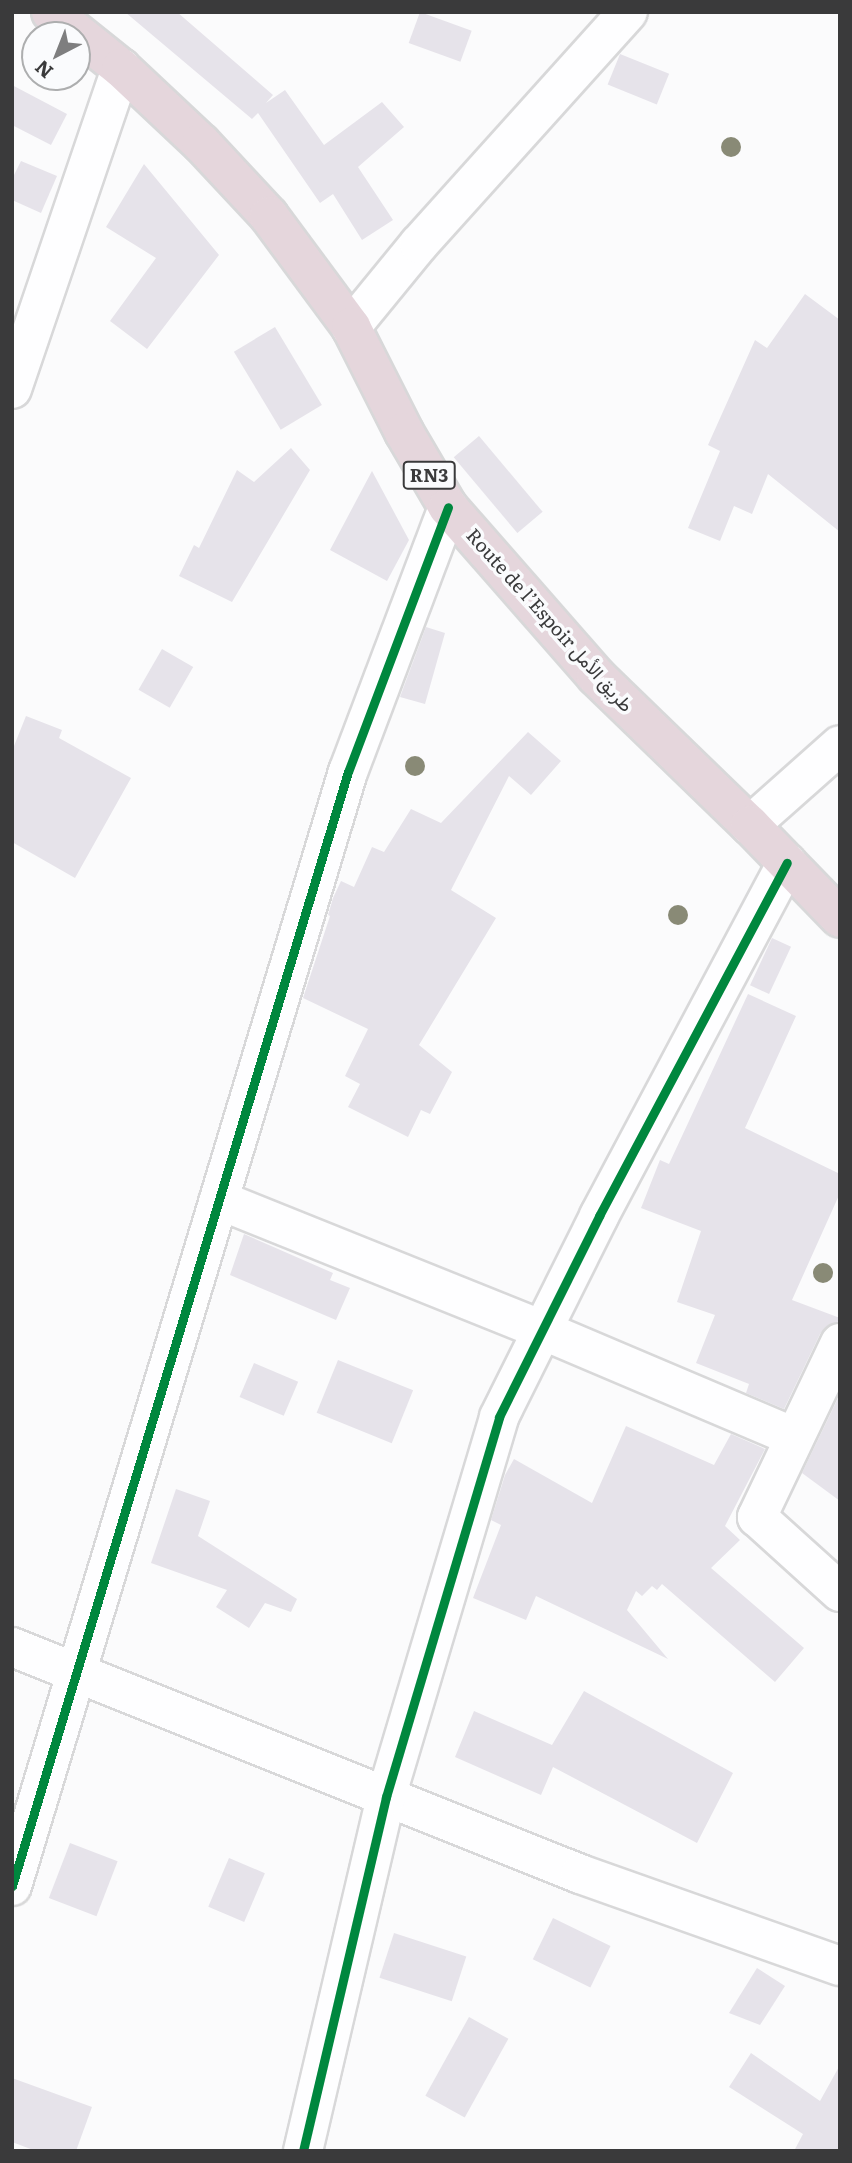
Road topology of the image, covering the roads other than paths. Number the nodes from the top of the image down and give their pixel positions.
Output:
1 (51, 12) edge
2 (628, 12) edge
3 (121, 68) junction
4 (351, 327) junction
5 (12, 389) edge
6 (448, 507) junction
7 (840, 745) edge
8 (750, 825) junction
9 (787, 863) junction
10 (840, 918) edge
11 (219, 1200) junction
12 (542, 1329) junction
13 (840, 1343) edge
14 (794, 1437) junction
15 (840, 1592) edge
16 (12, 1647) edge
17 (76, 1673) junction
18 (386, 1797) junction
19 (12, 1886) edge
20 (840, 1966) edge
21 (303, 2151) edge

1 - 3 highway, Route de l’Espoir طريق الأمل / RN3
2 - 4 street
3 - 4 highway, Route de l’Espoir طريق الأمل / RN3
3 - 5 street
4 - 6 highway, Route de l’Espoir طريق الأمل / RN3
6 - 8 highway, Route de l’Espoir طريق الأمل / RN3
6 - 11 street
7 - 8 street
8 - 9 highway, Route de l’Espoir طريق الأمل / RN3
9 - 10 highway, Route de l’Espoir طريق الأمل / RN3
9 - 12 street
11 - 12 street
11 - 17 street
12 - 14 street
12 - 18 street
13 - 14 street
14 - 15 street
16 - 17 street
17 - 18 street
17 - 19 street
18 - 20 street
18 - 21 street

